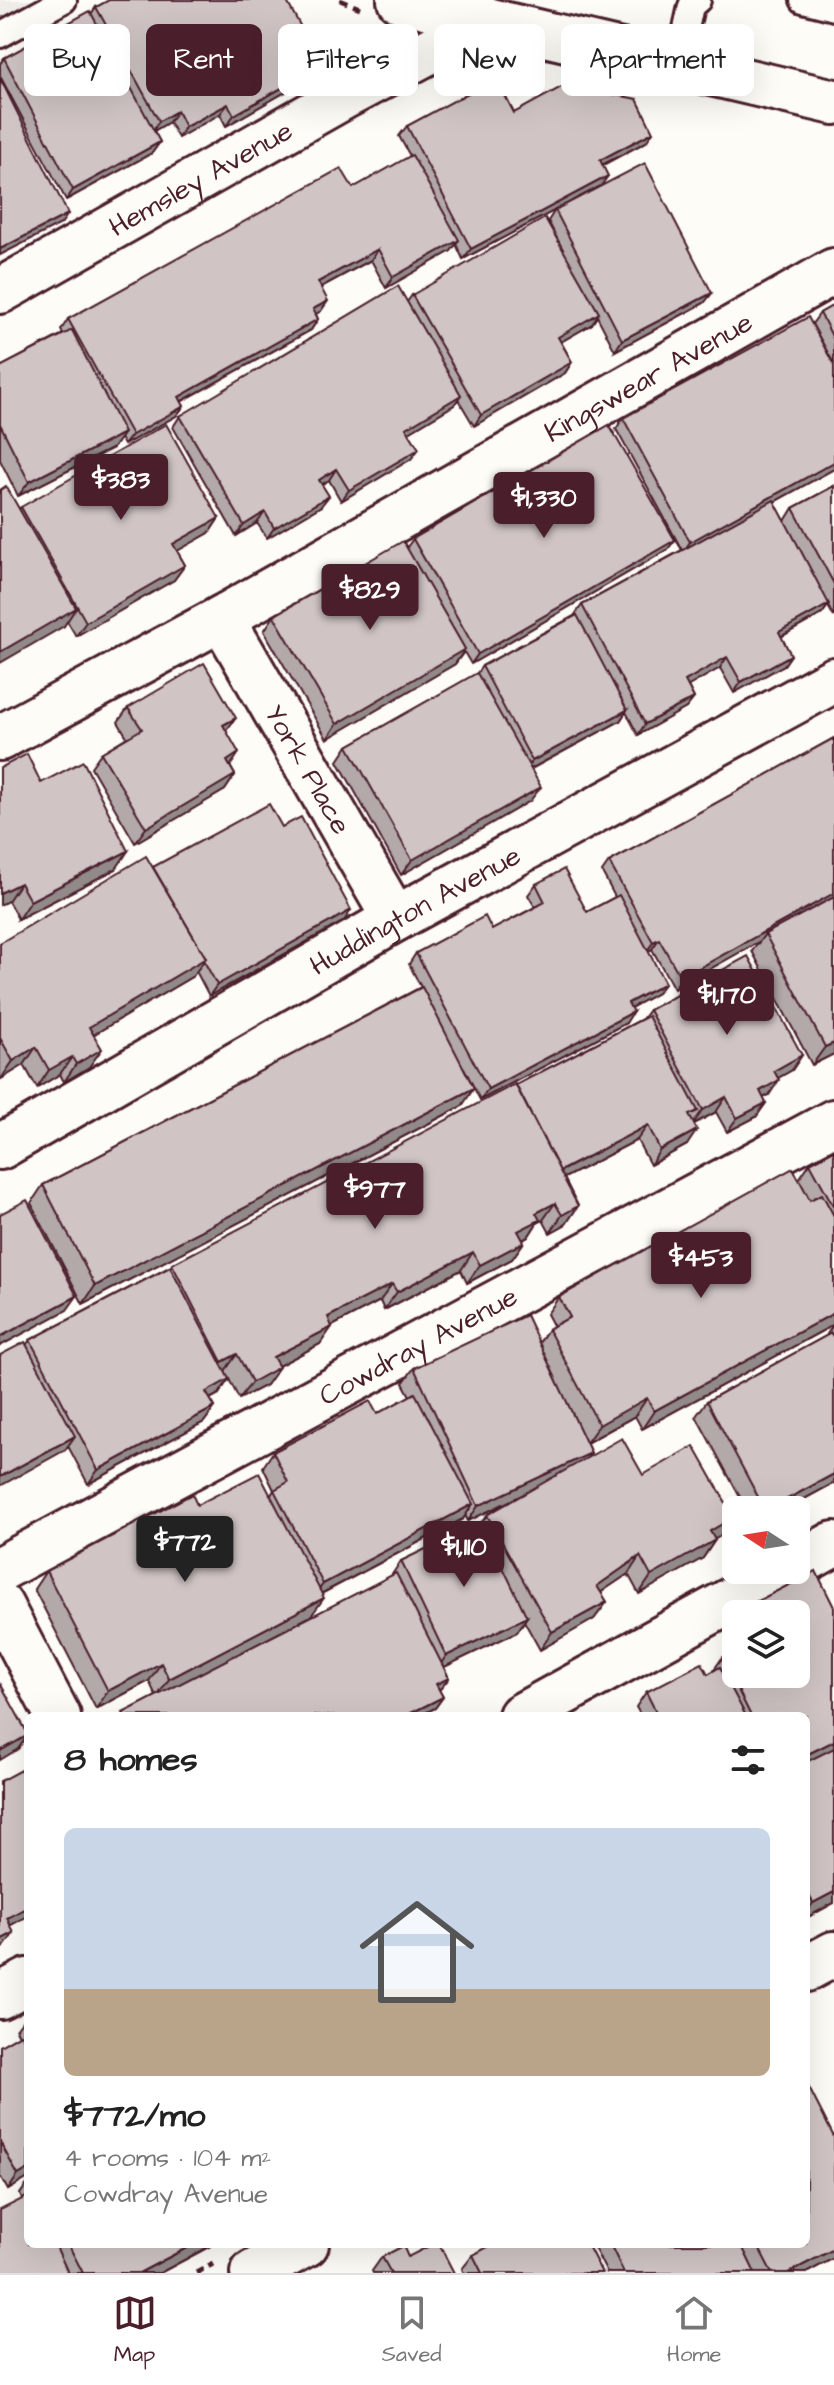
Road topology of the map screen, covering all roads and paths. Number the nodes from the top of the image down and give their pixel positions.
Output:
1 (64, 0) edge
2 (400, 0) edge
3 (698, 0) edge
4 (803, 0) edge
5 (834, 8) edge
6 (486, 21) junction
7 (687, 24) edge
8 (0, 35) edge
9 (561, 39) edge
10 (754, 84) edge
11 (834, 102) edge
12 (834, 271) edge
13 (0, 291) edge
14 (222, 618) junction
15 (834, 680) edge
16 (0, 738) edge
17 (395, 919) junction
18 (834, 1122) edge
19 (0, 1147) edge
20 (834, 1544) edge
21 (810, 1557) edge
22 (0, 1569) edge
23 (761, 1584) edge
24 (0, 1605) edge
25 (56, 1712) edge
26 (528, 1712) edge
27 (834, 1954) edge
28 (810, 1967) edge
29 (24, 1983) edge
30 (0, 1996) edge
31 (299, 2248) edge
32 (253, 2273) edge

1 - 8 lane
2 - 6 street
3 - 7 lane
4 - 5 lane
6 - 9 street
6 - 13 street, Hemsley Avenue
10 - 11 street
12 - 14 street, Kingswear Avenue
14 - 16 street, Kingswear Avenue
14 - 17 street, York Place
15 - 17 street, Huddington Avenue
17 - 19 street, Huddington Avenue
18 - 22 street, Cowdray Avenue
20 - 21 street
23 - 26 street
24 - 25 street
27 - 28 street
29 - 30 street
31 - 32 street

